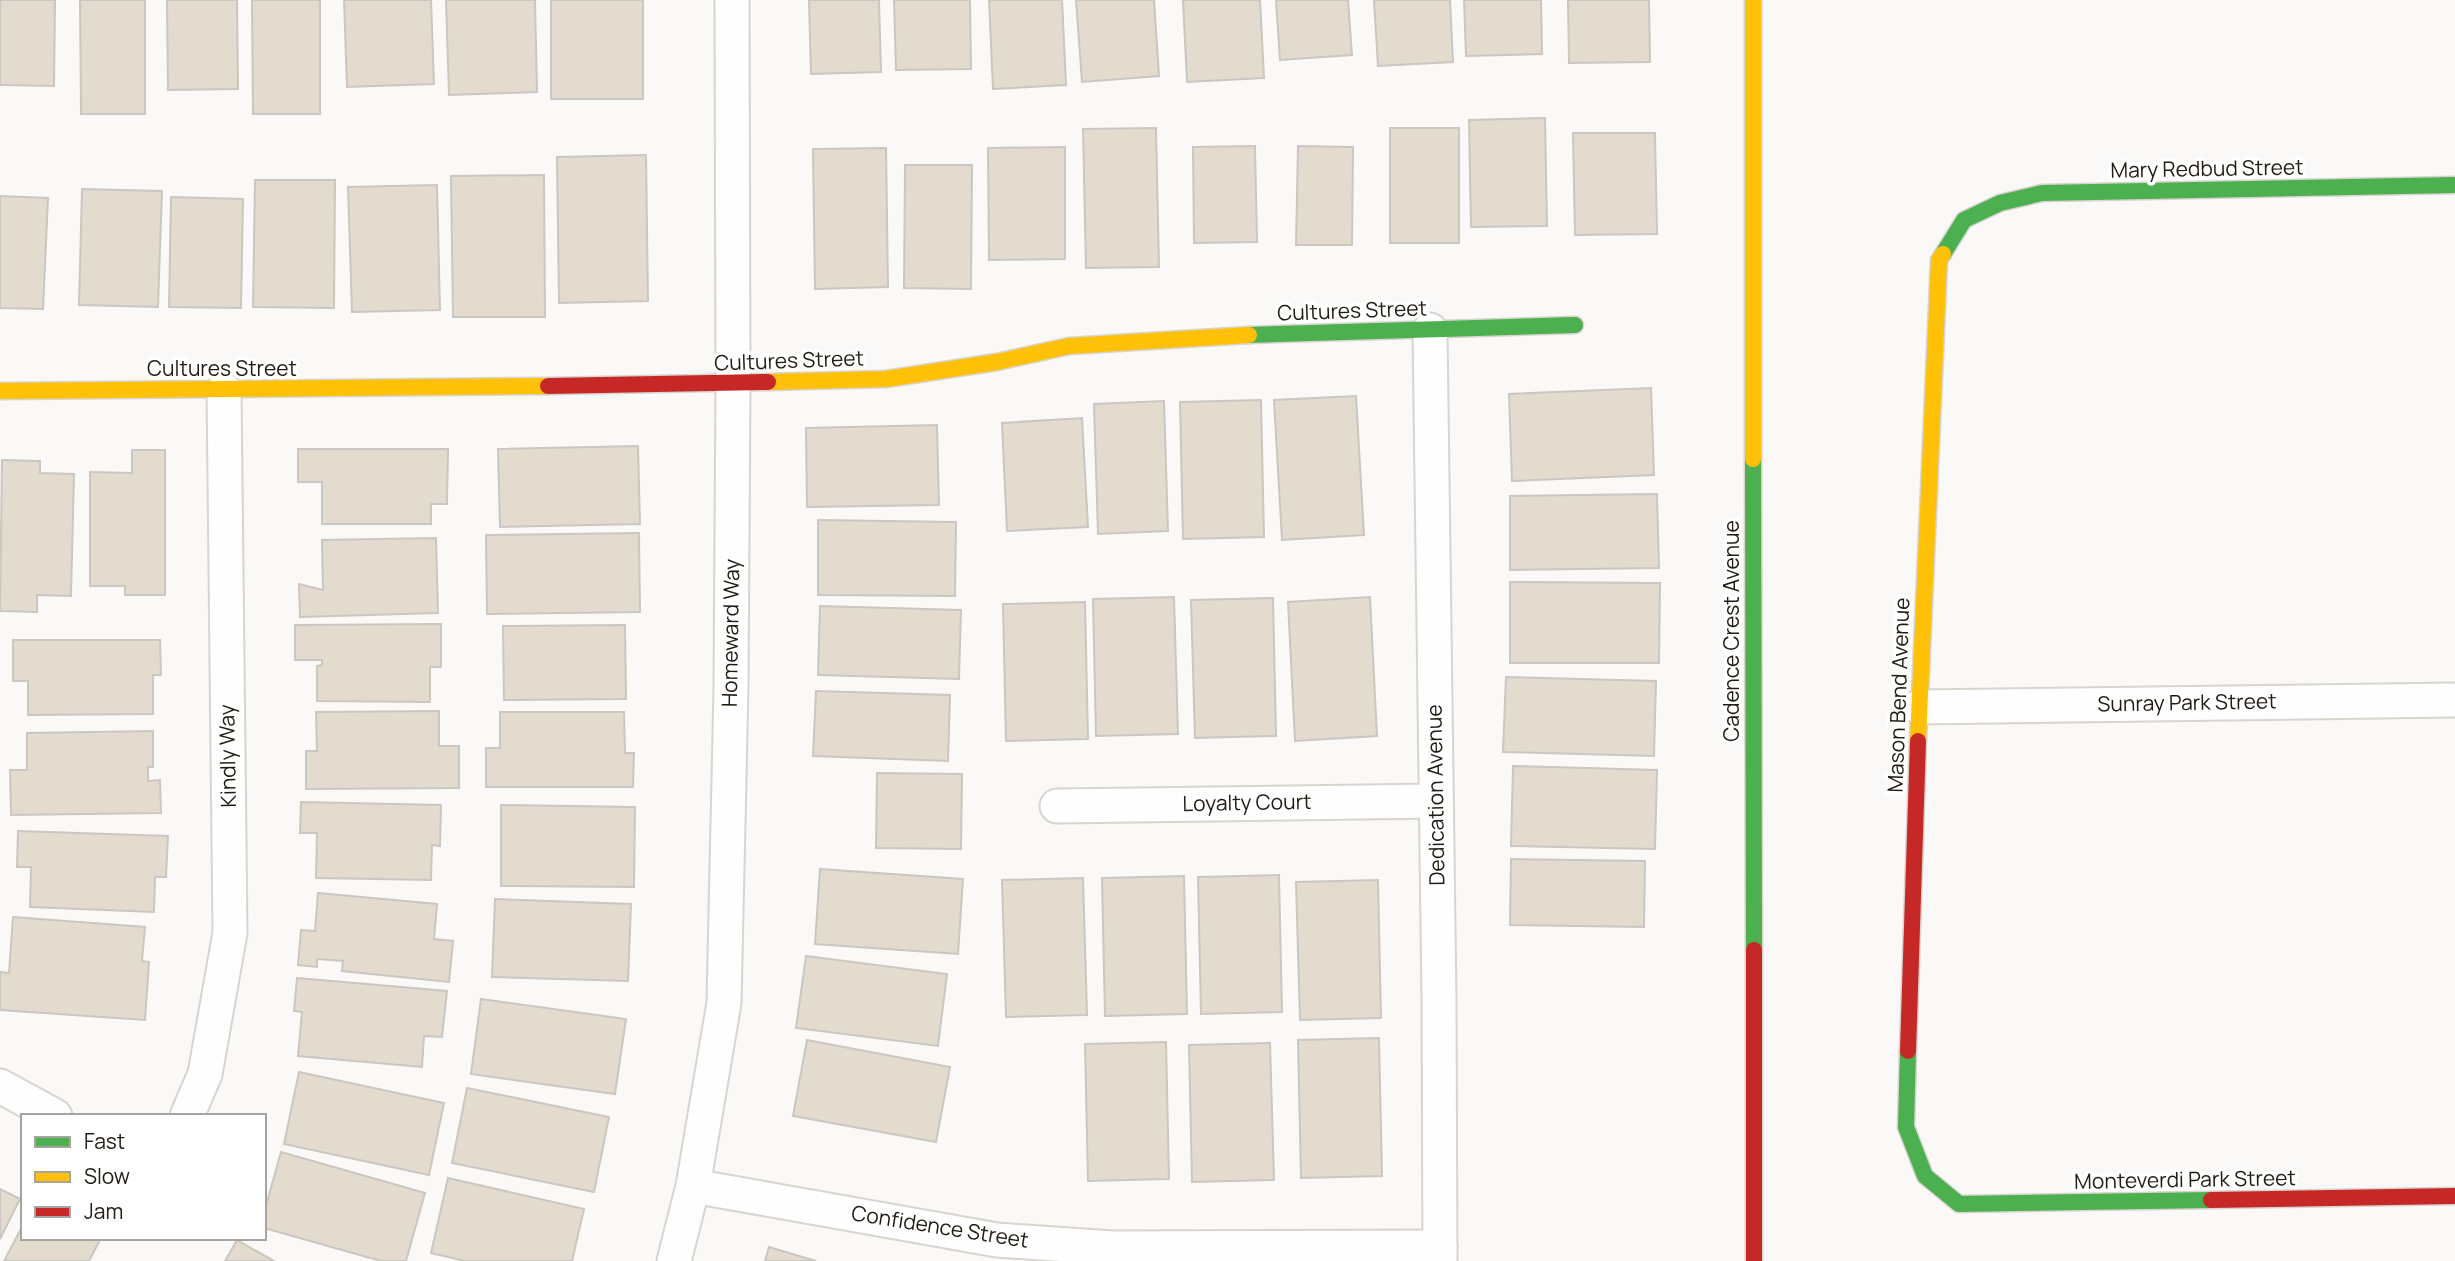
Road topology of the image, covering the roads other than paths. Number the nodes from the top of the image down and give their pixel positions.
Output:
1 (732, 0) edge
2 (1753, 0) edge
3 (2455, 185) edge
4 (1964, 220) joint
5 (1574, 325) dead end
6 (1430, 330) junction
7 (733, 384) junction
8 (224, 390) junction
9 (0, 391) edge
10 (2455, 700) edge
11 (1919, 707) junction
12 (1436, 801) junction
13 (1057, 806) dead end
14 (0, 1086) edge
15 (51, 1114) edge
16 (188, 1114) edge
17 (1925, 1176) joint
18 (694, 1186) junction
19 (2455, 1196) edge
20 (1440, 1254) edge
21 (674, 1261) edge
22 (1754, 1261) edge

1 - 7 street, Homeward Way
2 - 22 street, Cadence Crest Avenue
3 - 4 street, Mary Redbud Street
4 - 11 street, Mason Bend Avenue
5 - 6 street, Cultures Street
6 - 7 street, Cultures Street
6 - 12 street, Dedication Avenue
7 - 8 street, Cultures Street
7 - 18 street, Homeward Way
8 - 9 street, Cultures Street
8 - 16 street, Kindly Way
10 - 11 street, Sunray Park Street
11 - 17 street, Mason Bend Avenue
12 - 13 street, Loyalty Court
12 - 20 street, Dedication Avenue
14 - 15 street
17 - 19 street, Monteverdi Park Street
18 - 20 street, Confidence Street
18 - 21 street, Homeward Way

